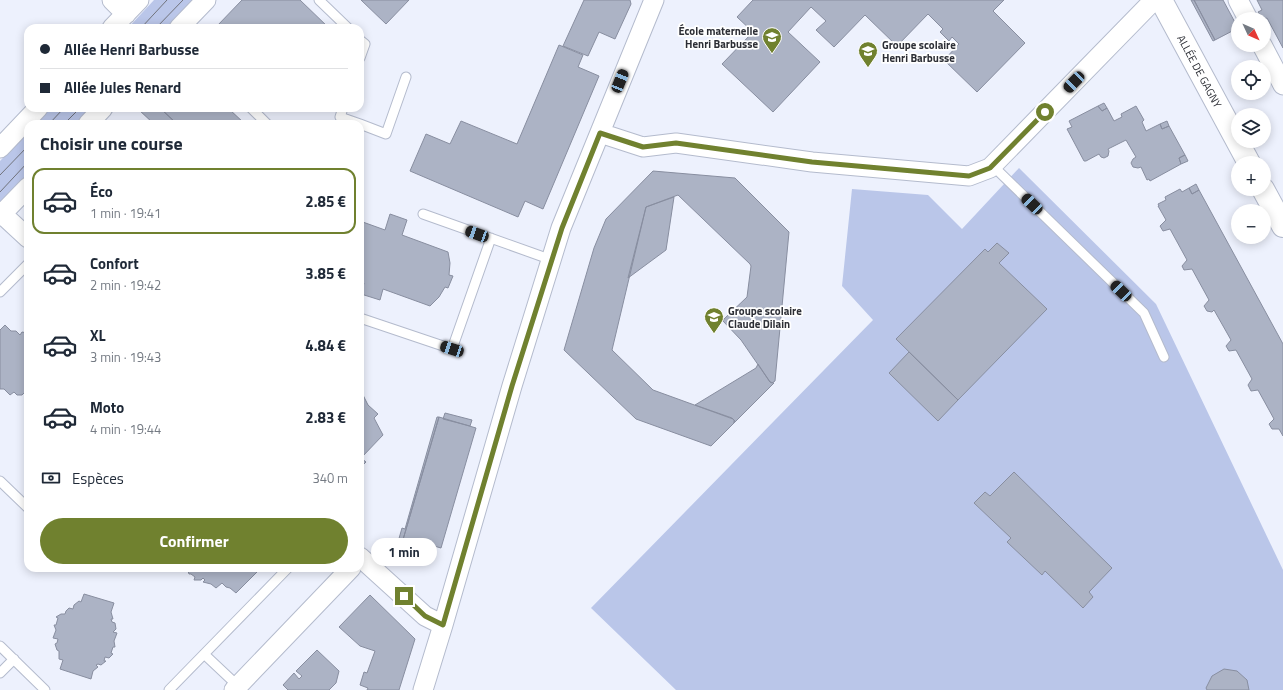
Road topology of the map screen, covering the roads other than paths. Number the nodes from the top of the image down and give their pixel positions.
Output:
1 (112, 0) edge
2 (139, 0) edge
3 (206, 0) edge
4 (319, 0) edge
5 (654, 0) edge
6 (1154, 0) edge
7 (1161, 0) edge
8 (1238, 0) edge
9 (1244, 12) edge
10 (126, 14) junction
11 (116, 24) edge
12 (183, 24) edge
13 (344, 24) edge
14 (1266, 52) edge
15 (406, 77) dead end
16 (1283, 85) edge
17 (34, 112) edge
18 (99, 112) edge
19 (254, 112) edge
20 (342, 112) edge
21 (27, 120) edge
22 (92, 120) edge
23 (263, 120) edge
24 (349, 120) edge
25 (24, 123) edge
26 (364, 126) edge
27 (600, 133) junction
28 (0, 148) edge
29 (1245, 156) edge
30 (992, 166) junction
31 (24, 191) edge
32 (1267, 196) edge
33 (423, 214) dead end
34 (1, 215) edge
35 (1283, 226) edge
36 (24, 235) edge
37 (491, 238) junction
38 (552, 260) junction
39 (24, 268) edge
40 (0, 292) edge
41 (364, 319) edge
42 (1164, 357) dead end
43 (0, 481) edge
44 (24, 504) edge
45 (364, 565) edge
46 (284, 572) edge
47 (347, 572) edge
48 (443, 625) junction
49 (0, 646) edge
50 (204, 654) junction
51 (14, 659) junction
52 (0, 673) edge
53 (236, 688) edge
54 (45, 690) edge
55 (169, 690) edge
56 (423, 690) edge

1 - 10 street
2 - 10 street
3 - 12 street
4 - 13 lane
5 - 27 street
6 - 30 street
7 - 29 main road, ALLÉE DE GAGNY
8 - 9 street
10 - 11 street
14 - 16 street
15 - 26 lane
17 - 21 street
18 - 22 street
19 - 23 lane
20 - 24 lane
25 - 28 street
27 - 30 street
27 - 38 street
30 - 42 lane
31 - 34 street
32 - 35 main road
33 - 37 lane
34 - 36 street
37 - 38 lane
37 - 41 lane
38 - 48 street
39 - 40 lane
43 - 44 lane
45 - 48 street
46 - 50 lane
47 - 53 street
48 - 56 street
49 - 51 lane
50 - 53 lane
50 - 55 lane
51 - 52 lane
51 - 54 lane

